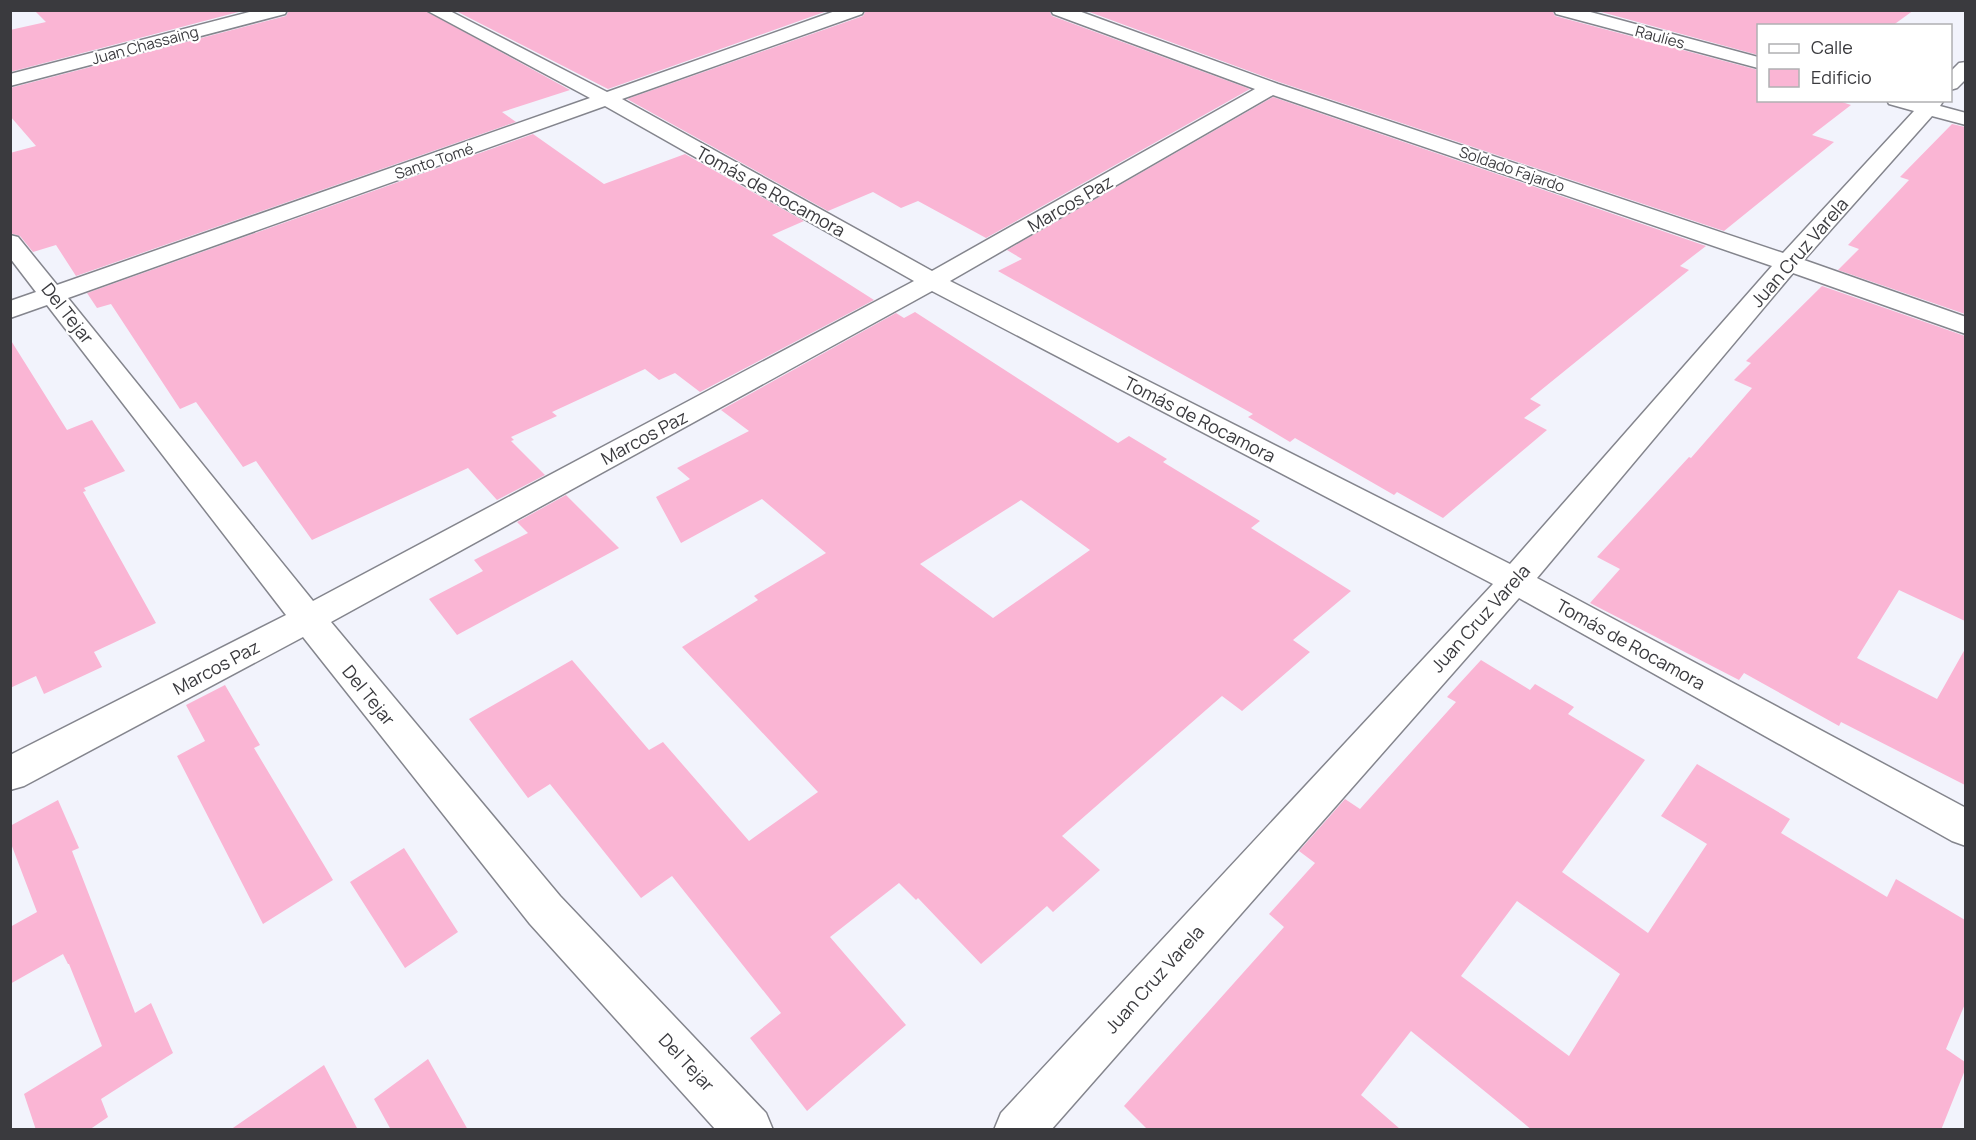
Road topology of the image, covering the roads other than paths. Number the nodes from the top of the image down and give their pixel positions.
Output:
1 (279, 10) edge
2 (434, 10) edge
3 (856, 10) edge
4 (1562, 10) edge
5 (1066, 11) edge
6 (1757, 63) edge
7 (1965, 67) edge
8 (10, 81) edge
9 (1952, 82) edge
10 (1272, 88) junction
11 (607, 99) junction
12 (1919, 103) edge
13 (1965, 119) edge
14 (10, 242) edge
15 (1788, 263) junction
16 (932, 281) junction
17 (54, 295) junction
18 (10, 310) edge
19 (1965, 326) edge
20 (1515, 581) junction
21 (308, 619) junction
22 (10, 774) edge
23 (1965, 828) edge
24 (749, 1130) edge
25 (1018, 1130) edge

1 - 8 street, Juan Chassaing
2 - 11 street, Tomás de Rocamora
3 - 11 street, Santo Tomé
4 - 6 street, Raulíes
5 - 10 street, Soldado Fajardo
7 - 9 street
10 - 15 street, Soldado Fajardo
10 - 16 street, Marcos Paz
11 - 16 street, Tomás de Rocamora
11 - 17 street, Santo Tomé
12 - 13 street
12 - 15 street, Juan Cruz Varela
14 - 17 street, Del Tejar
15 - 19 street, Soldado Fajardo
15 - 20 street, Juan Cruz Varela
16 - 20 street, Tomás de Rocamora
16 - 21 street, Marcos Paz
17 - 18 street, Santo Tomé
17 - 21 street, Del Tejar
20 - 23 street, Tomás de Rocamora
20 - 25 street, Juan Cruz Varela
21 - 22 street, Marcos Paz
21 - 24 street, Del Tejar

